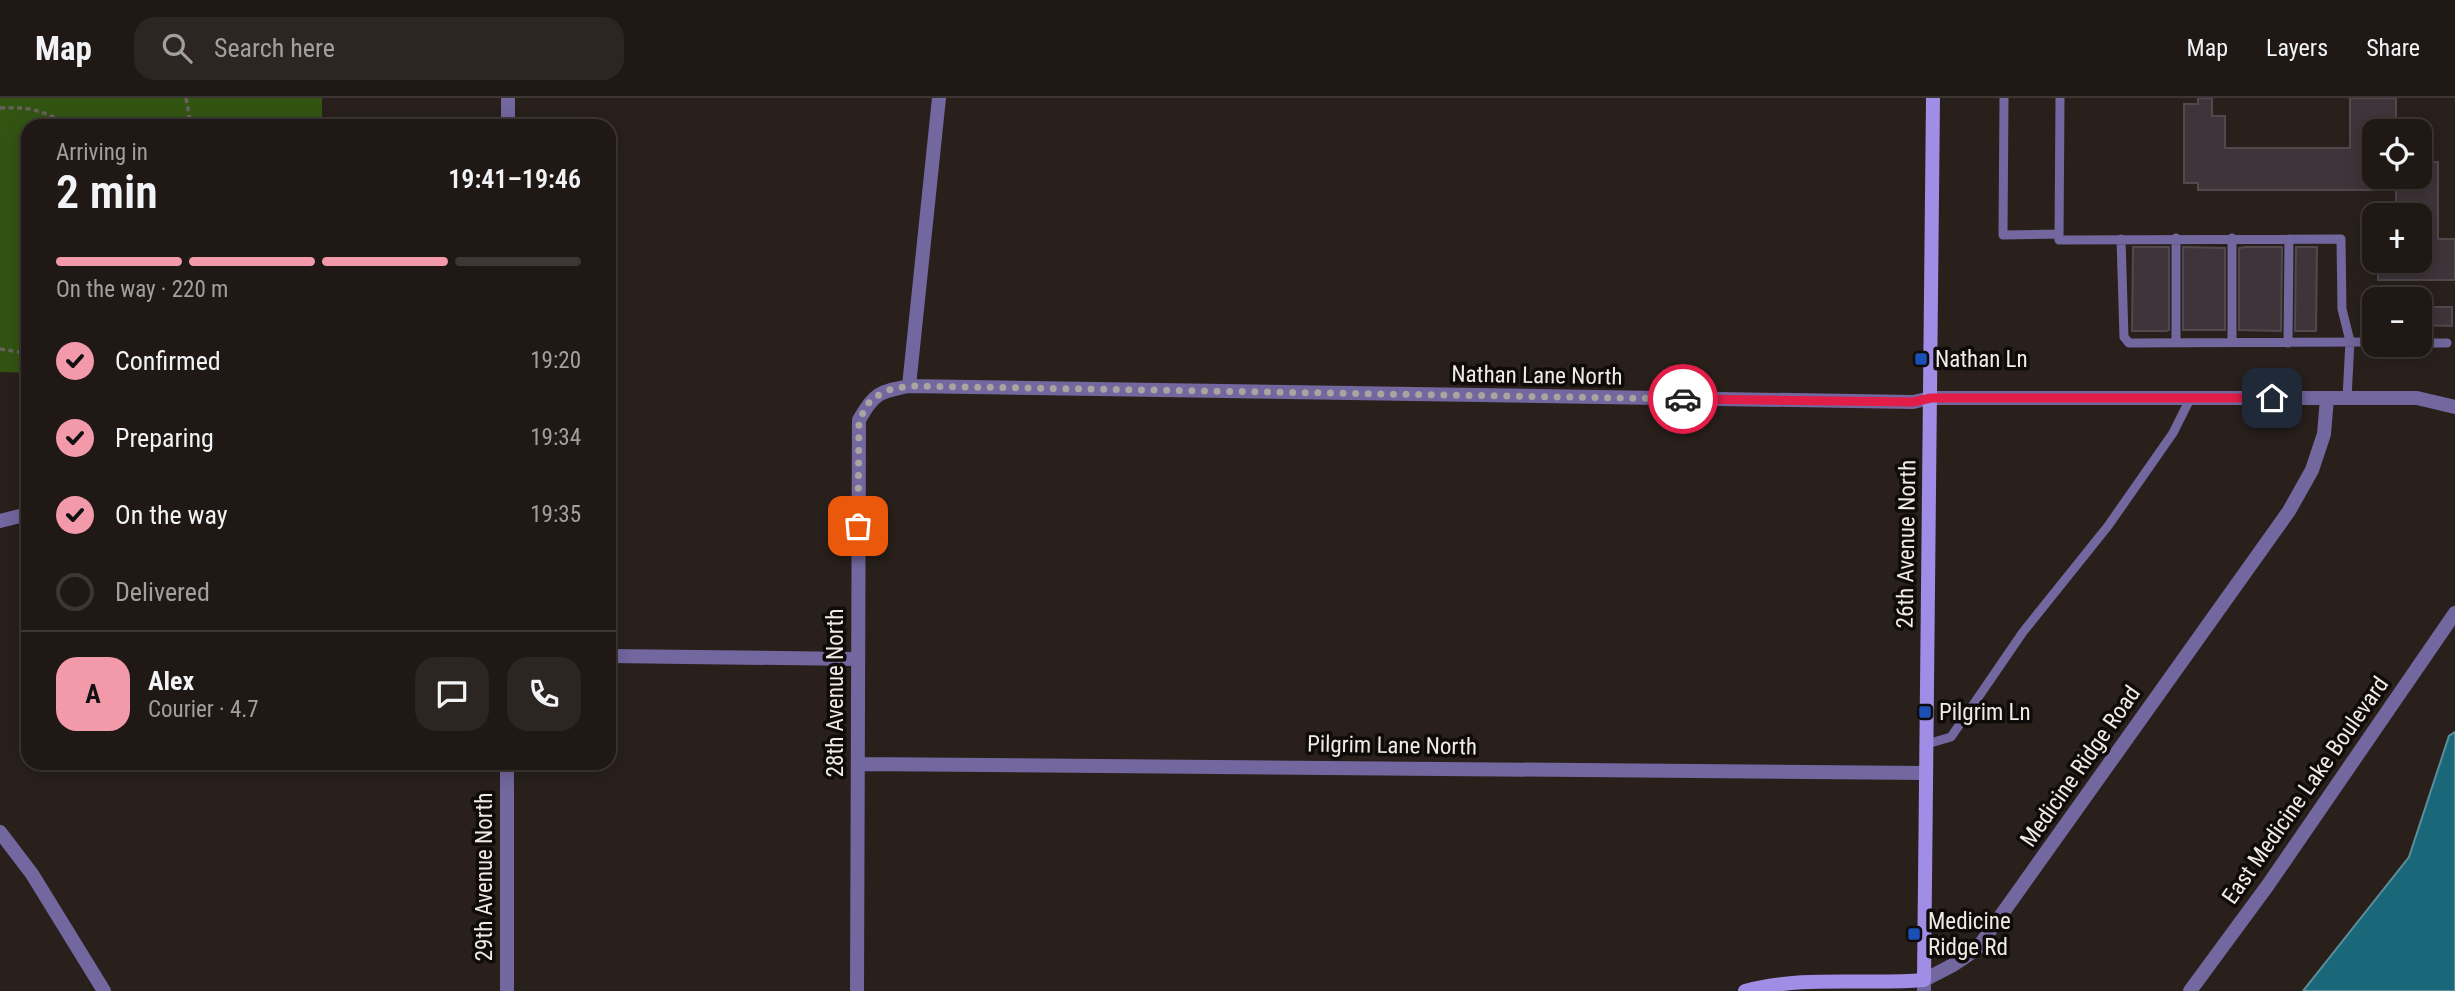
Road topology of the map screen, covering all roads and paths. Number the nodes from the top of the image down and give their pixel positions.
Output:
1 (186, 98) edge
2 (508, 98) edge
3 (939, 98) edge
4 (1933, 98) edge
5 (2004, 98) edge
6 (2060, 98) edge
7 (0, 108) edge
8 (58, 119) edge
9 (190, 119) edge
10 (508, 119) edge
11 (2059, 234) junction
12 (2176, 238) junction
13 (2232, 238) junction
14 (2121, 239) junction
15 (2289, 239) junction
16 (2350, 341) junction
17 (2362, 341) edge
18 (2176, 343) junction
19 (2232, 343) junction
20 (2432, 343) edge
21 (2447, 343) dead end
22 (2288, 344) junction
23 (0, 349) edge
24 (21, 352) edge
25 (909, 386) junction
26 (2191, 397) junction
27 (1931, 398) junction
28 (2327, 398) junction
29 (2347, 398) junction
30 (871, 399) joint
31 (2455, 407) edge
32 (21, 516) edge
33 (0, 521) edge
34 (2455, 613) edge
35 (616, 656) edge
36 (857, 659) junction
37 (1927, 744) junction
38 (858, 764) junction
39 (507, 770) edge
40 (1926, 773) junction
41 (0, 832) edge
42 (1924, 986) edge
43 (104, 991) edge
44 (507, 991) edge
45 (857, 991) edge
46 (1745, 991) edge
47 (2190, 991) edge

1 - 9 path
2 - 10 street
3 - 25 street
4 - 27 street, 26th Avenue North
5 - 11 lane
6 - 11 lane
7 - 8 path
11 - 14 lane
12 - 13 lane
12 - 14 lane
12 - 18 lane
13 - 15 lane
13 - 19 lane
14 - 18 lane
15 - 16 lane
15 - 22 lane
16 - 17 lane
16 - 22 lane
16 - 29 lane
18 - 19 lane
19 - 22 lane
20 - 21 lane
23 - 24 path
25 - 27 street, Nathan Lane North
25 - 30 street, Nathan Lane North
26 - 27 street, Nathan Lane North
26 - 28 street, Nathan Lane North
26 - 37 lane
27 - 37 street, 26th Avenue North
28 - 29 street, Nathan Lane North
28 - 42 street, Medicine Ridge Road
29 - 31 street, Nathan Lane North
30 - 36 street, 28th Avenue North
32 - 33 street
34 - 47 street, East Medicine Lake Boulevard
35 - 36 street
36 - 38 street, 28th Avenue North
37 - 40 street, 26th Avenue North
38 - 40 street, Pilgrim Lane North
38 - 45 street, 28th Avenue North
39 - 44 street, 29th Avenue North
40 - 42 street, 26th Avenue North
41 - 43 street
42 - 46 street, Medicine Ridge Road

